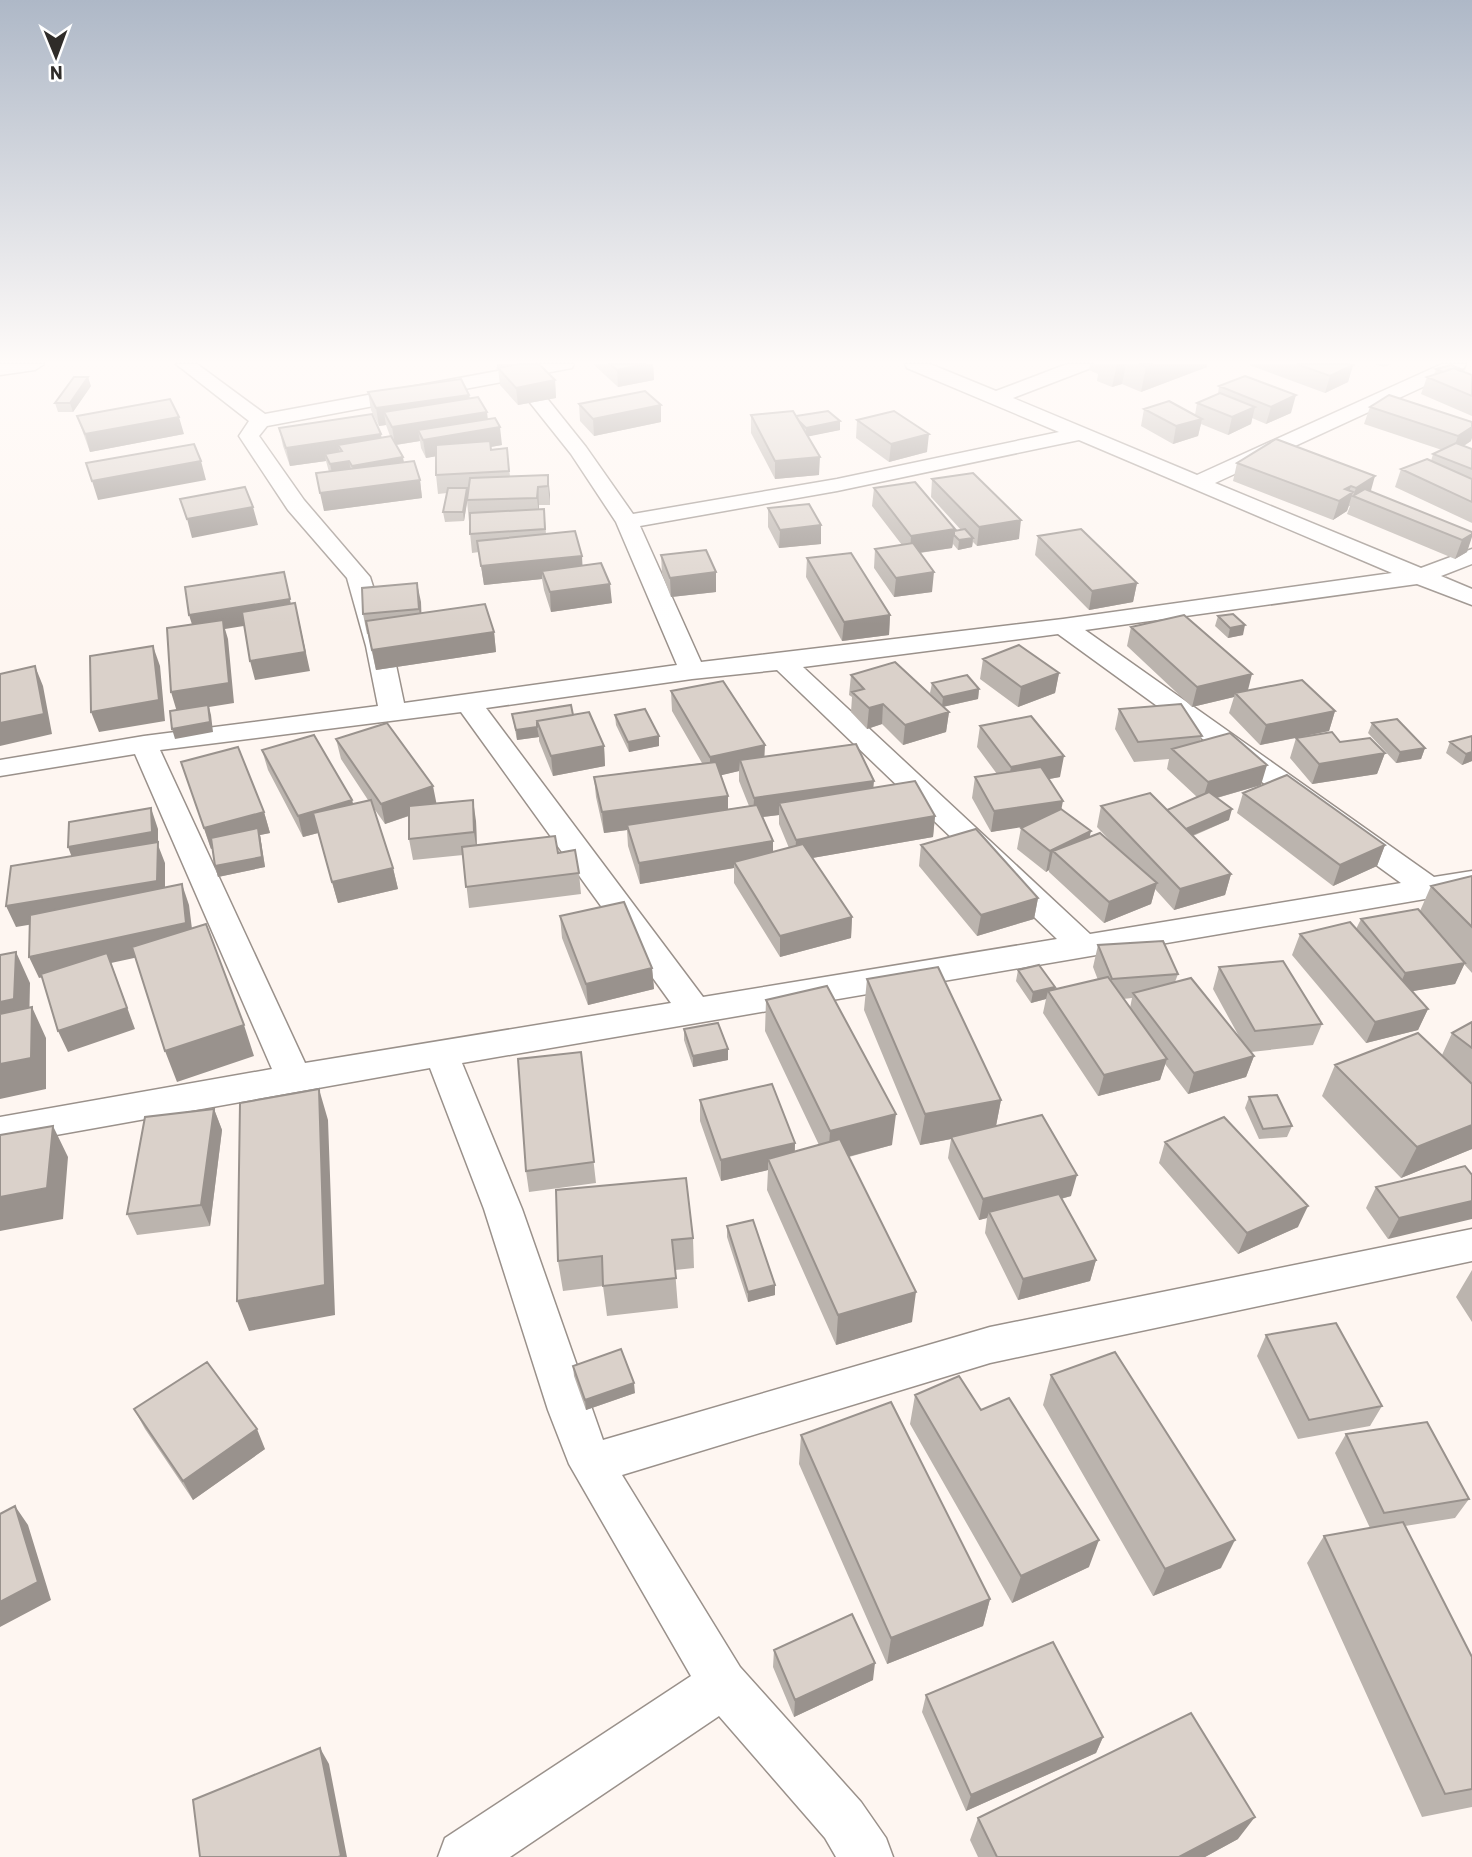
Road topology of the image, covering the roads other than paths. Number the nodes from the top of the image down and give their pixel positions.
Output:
1 (260, 451) edge
2 (579, 451) edge
3 (1000, 451) edge
4 (1122, 451) edge
5 (1266, 451) edge
6 (1199, 481) junction
7 (627, 522) junction
8 (1472, 556) edge
9 (1421, 576) junction
10 (1472, 598) edge
11 (1063, 626) junction
12 (783, 662) junction
13 (692, 671) junction
14 (468, 703) junction
15 (392, 711) junction
16 (144, 744) junction
17 (0, 768) edge
18 (1472, 881) edge
19 (1430, 889) junction
20 (1084, 947) junction
21 (696, 1012) junction
22 (442, 1056) junction
23 (294, 1078) junction
24 (0, 1131) edge
25 (1472, 1245) edge
26 (591, 1464) junction
27 (723, 1684) junction
28 (464, 1857) edge
29 (867, 1857) edge

1 - 15 street
2 - 7 street
3 - 7 street
4 - 6 street
5 - 6 street
6 - 9 street
7 - 13 street
8 - 9 street
9 - 10 street
9 - 11 street
11 - 12 street
11 - 19 street
12 - 13 street
12 - 20 street
13 - 14 street
14 - 15 street
14 - 21 street
15 - 16 street
16 - 17 street
16 - 23 street
18 - 19 street
19 - 20 street
20 - 21 street
21 - 22 street
22 - 23 street
22 - 26 street
23 - 24 street
25 - 26 street
26 - 27 street
27 - 28 street
27 - 29 street

